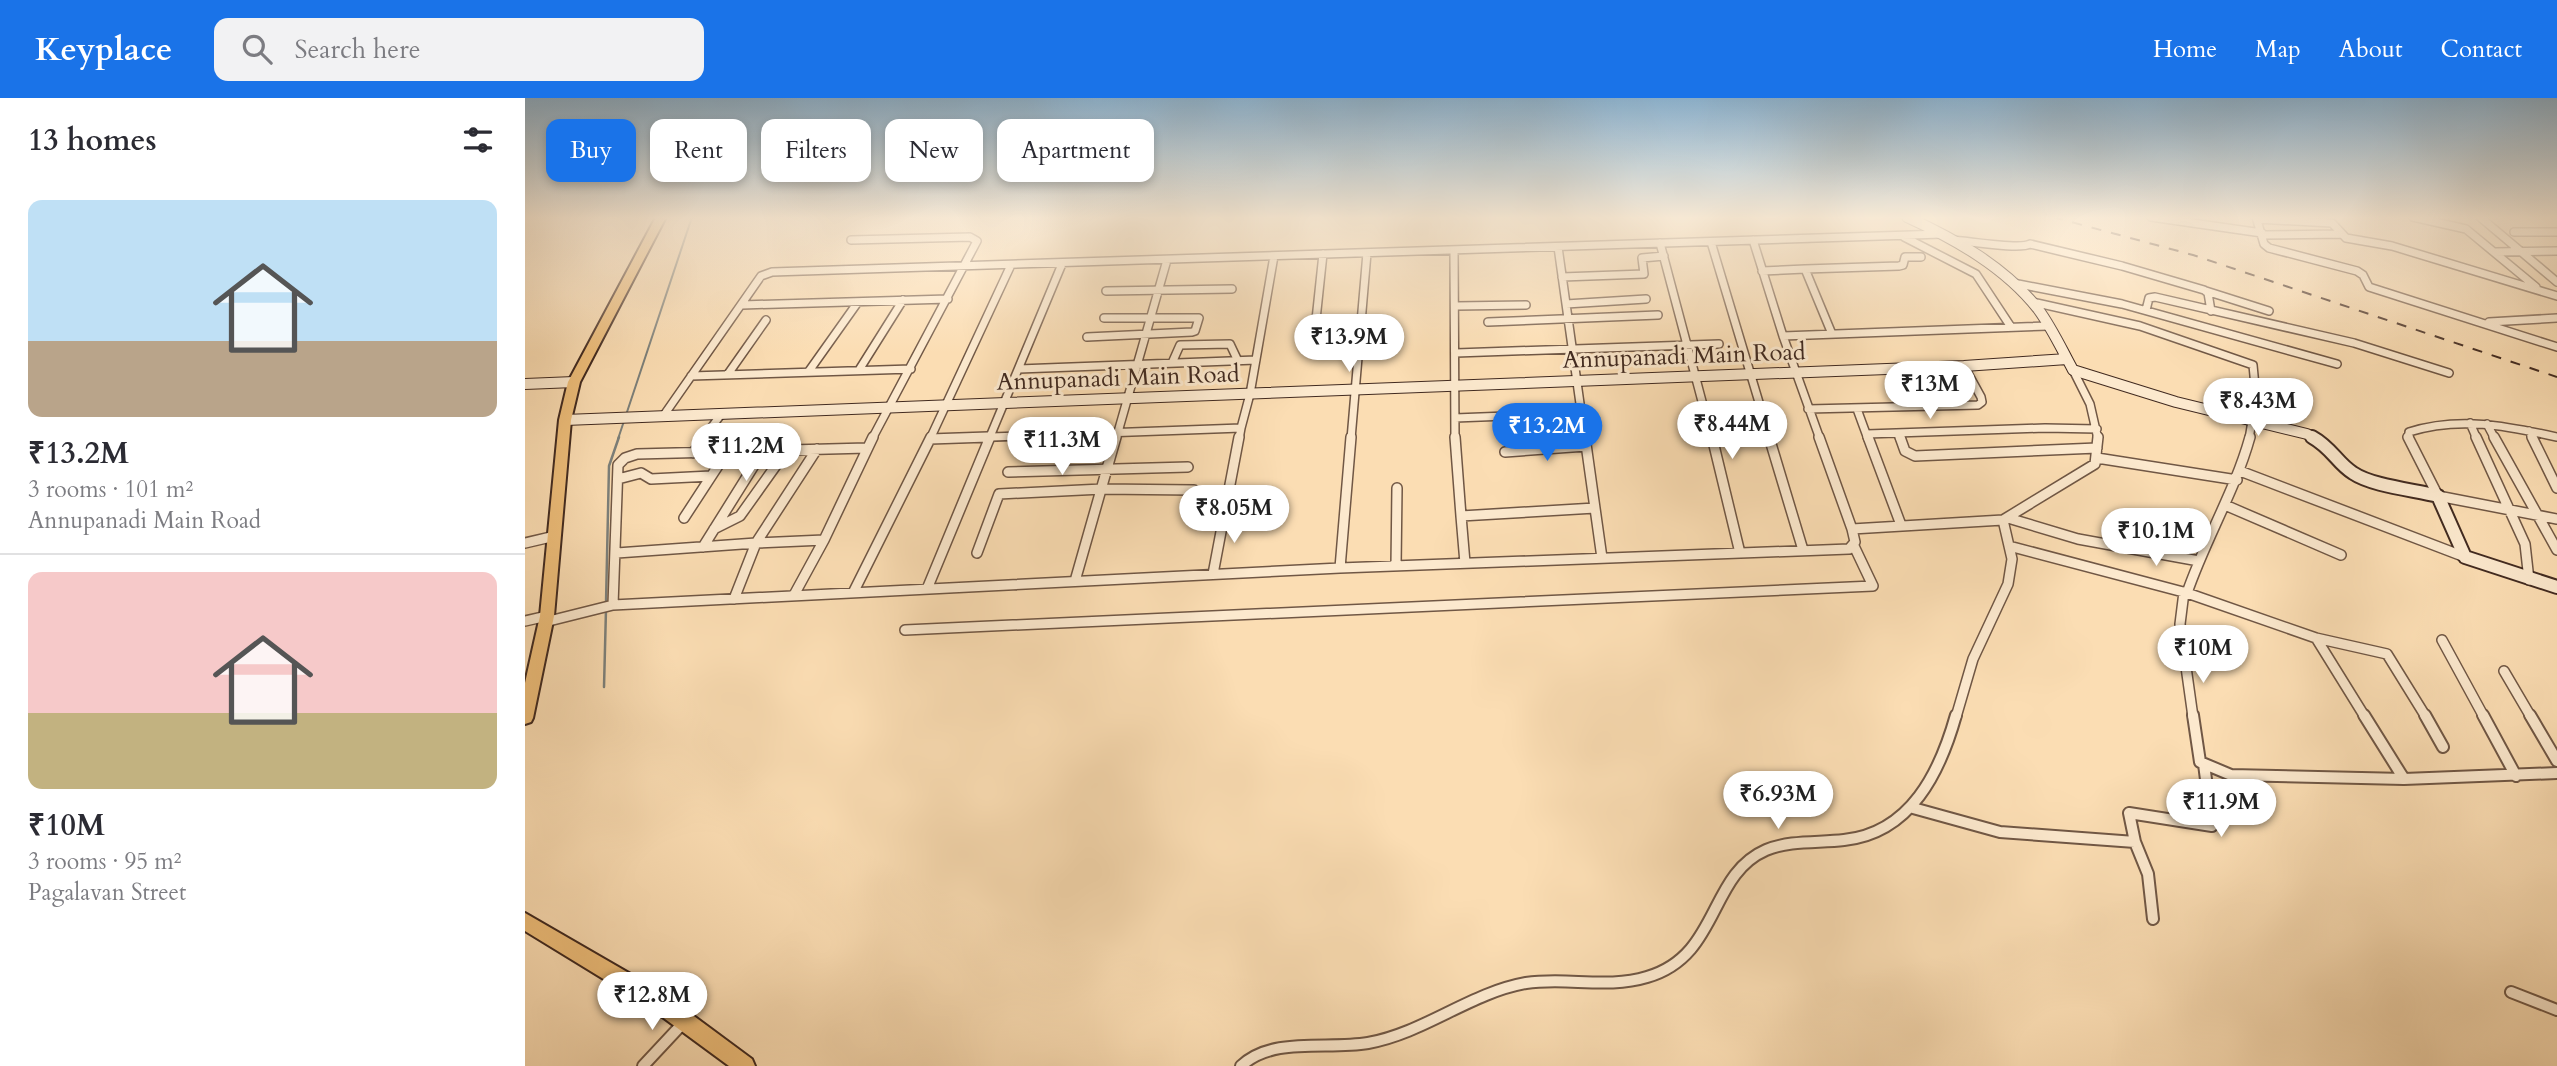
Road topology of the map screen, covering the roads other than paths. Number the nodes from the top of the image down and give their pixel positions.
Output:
1 (637, 262) edge
2 (967, 262) edge
3 (1110, 262) edge
4 (1166, 262) edge
5 (1273, 262) edge
6 (1321, 262) edge
7 (1366, 262) edge
8 (1454, 262) edge
9 (1560, 262) edge
10 (1643, 262) edge
11 (1666, 262) edge
12 (1716, 262) edge
13 (1759, 262) edge
14 (1904, 262) edge
15 (1953, 262) edge
16 (1983, 262) edge
17 (2106, 262) edge
18 (2323, 262) edge
19 (2447, 262) edge
20 (2507, 262) edge
21 (2535, 262) edge
22 (1062, 264) junction
23 (1011, 265) junction
24 (965, 267) junction
25 (1805, 269) junction
26 (1762, 271) junction
27 (1562, 277) junction
28 (2557, 282) edge
29 (2013, 283) junction
30 (1232, 289) dead end
31 (2539, 289) junction
32 (1106, 291) dead end
33 (1158, 291) junction
34 (2206, 291) junction
35 (2557, 296) edge
36 (948, 299) junction
37 (1646, 299) dead end
38 (903, 300) junction
39 (858, 302) junction
40 (2032, 302) junction
41 (1566, 304) junction
42 (1526, 305) dead end
43 (742, 306) junction
44 (1456, 306) junction
45 (2146, 310) junction
46 (2211, 311) junction
47 (2269, 311) dead end
48 (1658, 315) dead end
49 (1104, 318) dead end
50 (1151, 318) junction
51 (1568, 318) junction
52 (2557, 318) edge
53 (766, 320) dead end
54 (1488, 322) dead end
55 (2482, 322) junction
56 (2048, 326) junction
57 (2011, 327) junction
58 (1315, 329) dead end
59 (1184, 333) junction
60 (1146, 334) junction
61 (1832, 334) junction
62 (1783, 336) junction
63 (1087, 337) dead end
64 (1719, 344) dead end
65 (1180, 345) junction
66 (1688, 345) junction
67 (2557, 346) edge
68 (1572, 349) junction
69 (1456, 353) junction
70 (2067, 359) junction
71 (1256, 360) junction
72 (1238, 361) junction
73 (1172, 363) junction
74 (1138, 364) junction
75 (2337, 364) dead end
76 (1964, 366) junction
77 (911, 369) junction
78 (1019, 369) junction
79 (859, 370) junction
80 (2073, 370) junction
81 (810, 371) junction
82 (1797, 373) junction
83 (2449, 373) dead end
84 (728, 374) junction
85 (1752, 374) junction
86 (691, 376) junction
87 (1697, 377) junction
88 (1577, 380) junction
89 (574, 382) junction
90 (525, 384) edge
91 (1455, 385) junction
92 (1354, 390) junction
93 (1250, 394) junction
94 (1128, 398) junction
95 (1006, 403) junction
96 (947, 405) junction
97 (890, 406) junction
98 (1808, 409) junction
99 (1857, 409) junction
100 (722, 413) junction
101 (1581, 414) junction
102 (664, 415) junction
103 (1455, 418) junction
104 (565, 420) junction
105 (2255, 421) junction
106 (2470, 423) junction
107 (2487, 424) junction
108 (1241, 428) junction
109 (2097, 429) junction
110 (1119, 431) junction
111 (2529, 431) junction
112 (1898, 433) junction
113 (1867, 434) junction
114 (991, 436) junction
115 (2554, 436) edge
116 (930, 439) junction
117 (1586, 446) junction
118 (2557, 446) edge
119 (867, 448) junction
120 (817, 449) junction
121 (787, 450) junction
122 (763, 451) junction
123 (727, 452) junction
124 (1505, 452) dead end
125 (693, 453) junction
126 (2097, 453) junction
127 (1188, 467) dead end
128 (1107, 470) junction
129 (1007, 472) dead end
130 (2239, 475) junction
131 (711, 476) junction
132 (618, 479) junction
133 (1397, 488) dead end
134 (2557, 488) edge
135 (1102, 489) junction
136 (1194, 490) dead end
137 (2438, 496) junction
138 (2225, 505) junction
139 (1595, 508) junction
140 (2511, 510) junction
141 (2540, 515) junction
142 (1461, 516) junction
143 (684, 518) dead end
144 (2006, 519) junction
145 (2557, 519) edge
146 (1901, 525) junction
147 (715, 529) junction
148 (1852, 529) junction
149 (555, 536) junction
150 (824, 540) junction
151 (525, 543) edge
152 (756, 543) junction
153 (1854, 546) junction
154 (2009, 546) junction
155 (703, 547) junction
156 (1803, 550) junction
157 (2557, 551) edge
158 (617, 553) junction
159 (977, 553) dead end
160 (1740, 553) junction
161 (2341, 555) dead end
162 (2465, 557) junction
163 (1602, 558) junction
164 (2199, 561) junction
165 (1465, 563) junction
166 (1396, 566) junction
167 (1340, 568) junction
168 (1213, 575) junction
169 (2529, 580) junction
170 (1075, 581) junction
171 (2557, 587) edge
172 (927, 589) junction
173 (2185, 592) junction
174 (853, 593) junction
175 (794, 596) junction
176 (734, 598) junction
177 (607, 606) junction
178 (546, 619) junction
179 (525, 621) edge
180 (905, 630) dead end
181 (2316, 638) junction
182 (2442, 640) dead end
183 (2504, 671) dead end
184 (525, 718) edge
185 (2443, 747) dead end
186 (2557, 761) edge
187 (2204, 764) junction
188 (2557, 773) edge
189 (2516, 776) junction
190 (2403, 779) junction
191 (1913, 807) junction
192 (2135, 842) junction
193 (2153, 919) dead end
194 (525, 921) edge
195 (2511, 992) dead end
196 (2557, 1010) edge
197 (685, 1021) junction
198 (643, 1066) edge
199 (745, 1066) edge
200 (1241, 1066) edge

1 - 89 main road
2 - 24 street
3 - 22 street
4 - 33 street
5 - 71 street
6 - 58 street
7 - 92 street
8 - 44 street
9 - 27 street
10 - 27 street
11 - 66 street
12 - 85 street
13 - 26 street
14 - 25 street
15 - 57 street
16 - 29 street
17 - 34 street
18 - 55 street
19 - 31 street
20 - 31 street
21 - 28 street
22 - 23 street
22 - 78 street
23 - 24 street
23 - 96 street
24 - 36 street
24 - 43 street
25 - 26 street
25 - 61 street
26 - 62 street
27 - 41 street
29 - 40 street
29 - 45 street
30 - 33 street
31 - 35 street
32 - 33 street
33 - 50 street
34 - 46 street
34 - 47 street
36 - 38 street
36 - 77 street
37 - 41 street
38 - 39 street
38 - 79 street
39 - 43 street
39 - 81 street
40 - 56 street
40 - 105 street
41 - 51 street
42 - 44 street
43 - 86 street
44 - 69 street
45 - 46 street
45 - 75 street
46 - 83 street
48 - 51 street
49 - 50 street
50 - 59 street
50 - 60 street
51 - 54 street
51 - 68 street
52 - 55 street
53 - 84 street
55 - 67 street
56 - 57 street
56 - 70 street
57 - 61 street
59 - 60 street
59 - 65 street
60 - 63 street
60 - 74 street
61 - 62 street
62 - 82 street
64 - 66 street
65 - 72 street
65 - 73 street
66 - 68 street
66 - 87 street
68 - 69 street
68 - 88 street
69 - 91 street
70 - 76 street, Annupanadi Main Road
70 - 80 street
71 - 72 street
71 - 93 street
72 - 73 street
73 - 74 street
74 - 78 street
74 - 94 street
76 - 82 street, Annupanadi Main Road
76 - 99 street
77 - 79 street
77 - 97 street
78 - 95 street
79 - 81 street
80 - 105 street
80 - 109 street
81 - 84 street
82 - 85 street, Annupanadi Main Road
82 - 98 street
84 - 86 street
85 - 87 street, Annupanadi Main Road
85 - 156 street
86 - 102 street
87 - 88 street, Annupanadi Main Road
87 - 160 street
88 - 91 street, Annupanadi Main Road
88 - 101 street
89 - 90 street
89 - 104 main road
91 - 92 street, Annupanadi Main Road
91 - 103 street
92 - 93 street, Annupanadi Main Road
92 - 167 street
93 - 94 street, Annupanadi Main Road
93 - 108 street
94 - 95 street, Annupanadi Main Road
94 - 110 street
95 - 96 street, Annupanadi Main Road
95 - 114 street
96 - 97 street, Annupanadi Main Road
96 - 116 street
97 - 100 street, Annupanadi Main Road
97 - 119 street
98 - 99 street
98 - 148 street
99 - 113 street
100 - 102 street, Annupanadi Main Road
100 - 125 street
101 - 103 street
101 - 117 street
102 - 104 street, Annupanadi Main Road
103 - 142 street
104 - 149 main road
105 - 130 street
105 - 137 street
106 - 107 street
106 - 137 street
106 - 140 street
107 - 111 street
107 - 141 street
108 - 110 street
108 - 168 street
109 - 112 street
109 - 126 street
110 - 114 street
110 - 128 street
111 - 115 street
111 - 134 street
112 - 113 street
112 - 126 street
113 - 146 street
114 - 116 street
114 - 172 street
115 - 118 street
116 - 174 street
117 - 124 street
117 - 139 street
119 - 120 street
119 - 150 street
120 - 121 street
120 - 152 street
121 - 122 street
121 - 147 street
122 - 123 street
122 - 147 street
123 - 125 street
123 - 131 street
125 - 132 street
126 - 130 street
126 - 144 street
127 - 128 street
128 - 129 street
128 - 135 street
130 - 138 street
130 - 162 street
131 - 132 street
131 - 143 street
132 - 158 street
133 - 166 street
135 - 136 street
135 - 159 street
135 - 170 street
137 - 140 street
137 - 162 street
138 - 161 street
138 - 164 street
139 - 142 street
139 - 163 street
140 - 141 street
140 - 169 street
141 - 145 street
141 - 157 street
142 - 165 street
144 - 146 street
144 - 154 street
144 - 164 street
146 - 148 street
147 - 155 street
148 - 153 street
149 - 151 street
149 - 178 main road
150 - 152 street
150 - 175 street
152 - 155 street
152 - 176 street
153 - 156 street
153 - 180 street
154 - 173 street
154 - 191 street
155 - 158 street
156 - 160 street
158 - 177 street
160 - 163 street
162 - 169 street
163 - 165 street
164 - 173 street
165 - 166 street
166 - 167 street
167 - 168 street
168 - 170 street
169 - 171 street
170 - 172 street
172 - 174 street
173 - 181 street
173 - 187 street
174 - 175 street
175 - 176 street
176 - 177 street
177 - 178 street
178 - 179 street
178 - 184 main road
181 - 185 street
181 - 190 street
182 - 189 street
183 - 186 street
187 - 190 street
187 - 192 street
188 - 189 street
189 - 190 street
191 - 192 street
191 - 200 street
192 - 193 street
194 - 197 main road
195 - 196 street
197 - 198 street
197 - 199 main road

